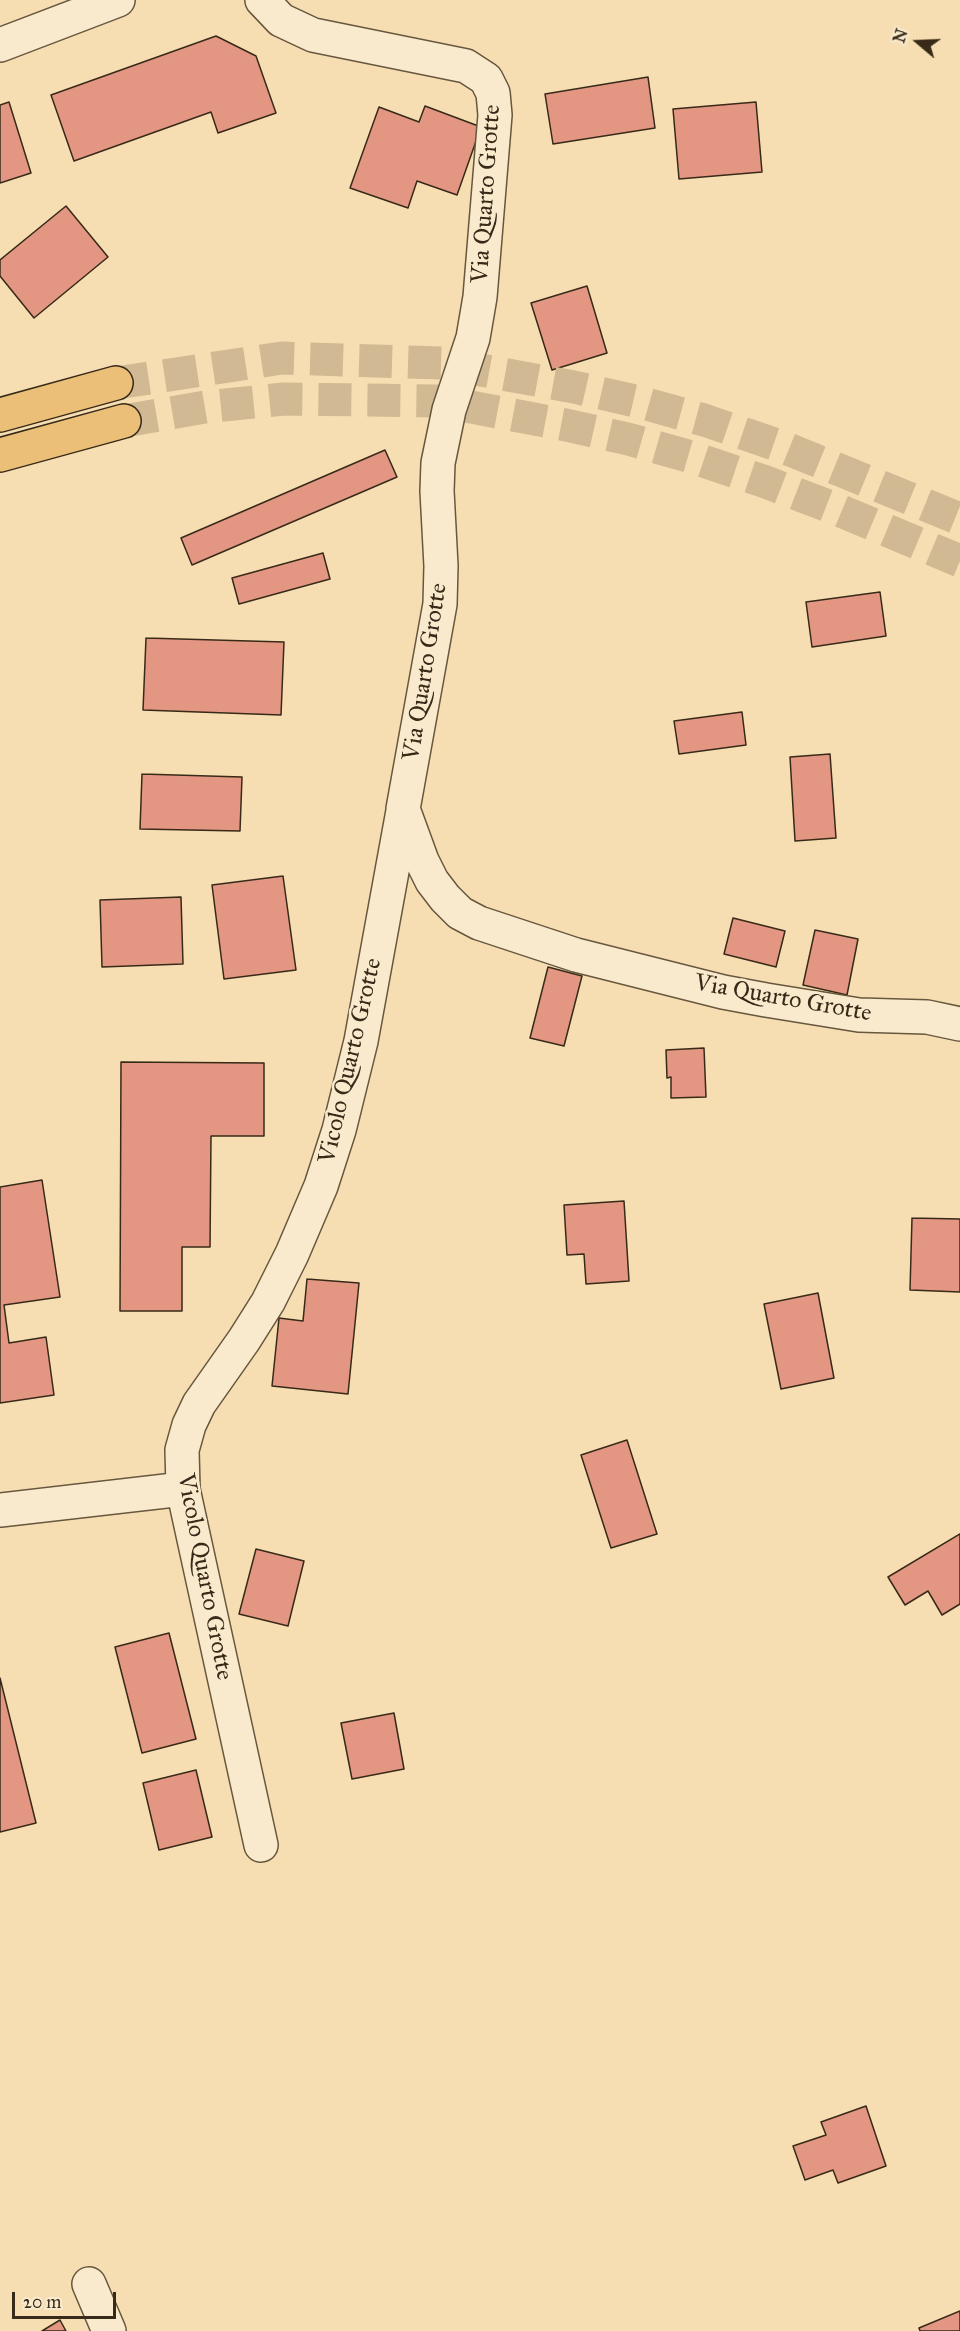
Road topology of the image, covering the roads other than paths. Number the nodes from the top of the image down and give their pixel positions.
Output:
1 (118, 0) edge
2 (262, 0) edge
3 (0, 45) edge
4 (116, 383) tunnel mouth
5 (0, 415) edge
6 (124, 421) tunnel mouth
7 (0, 455) edge
8 (403, 809) junction
9 (960, 1024) edge
10 (183, 1489) junction
11 (0, 1510) edge
12 (261, 1845) dead end
13 (89, 2284) dead end
14 (109, 2331) edge

1 - 3 street
2 - 8 street, Via Quarto Grotte
4 - 5 highway
6 - 7 highway
8 - 9 street, Via Quarto Grotte
8 - 10 street, Vicolo Quarto Grotte
10 - 11 street
10 - 12 street, Vicolo Quarto Grotte
13 - 14 street

